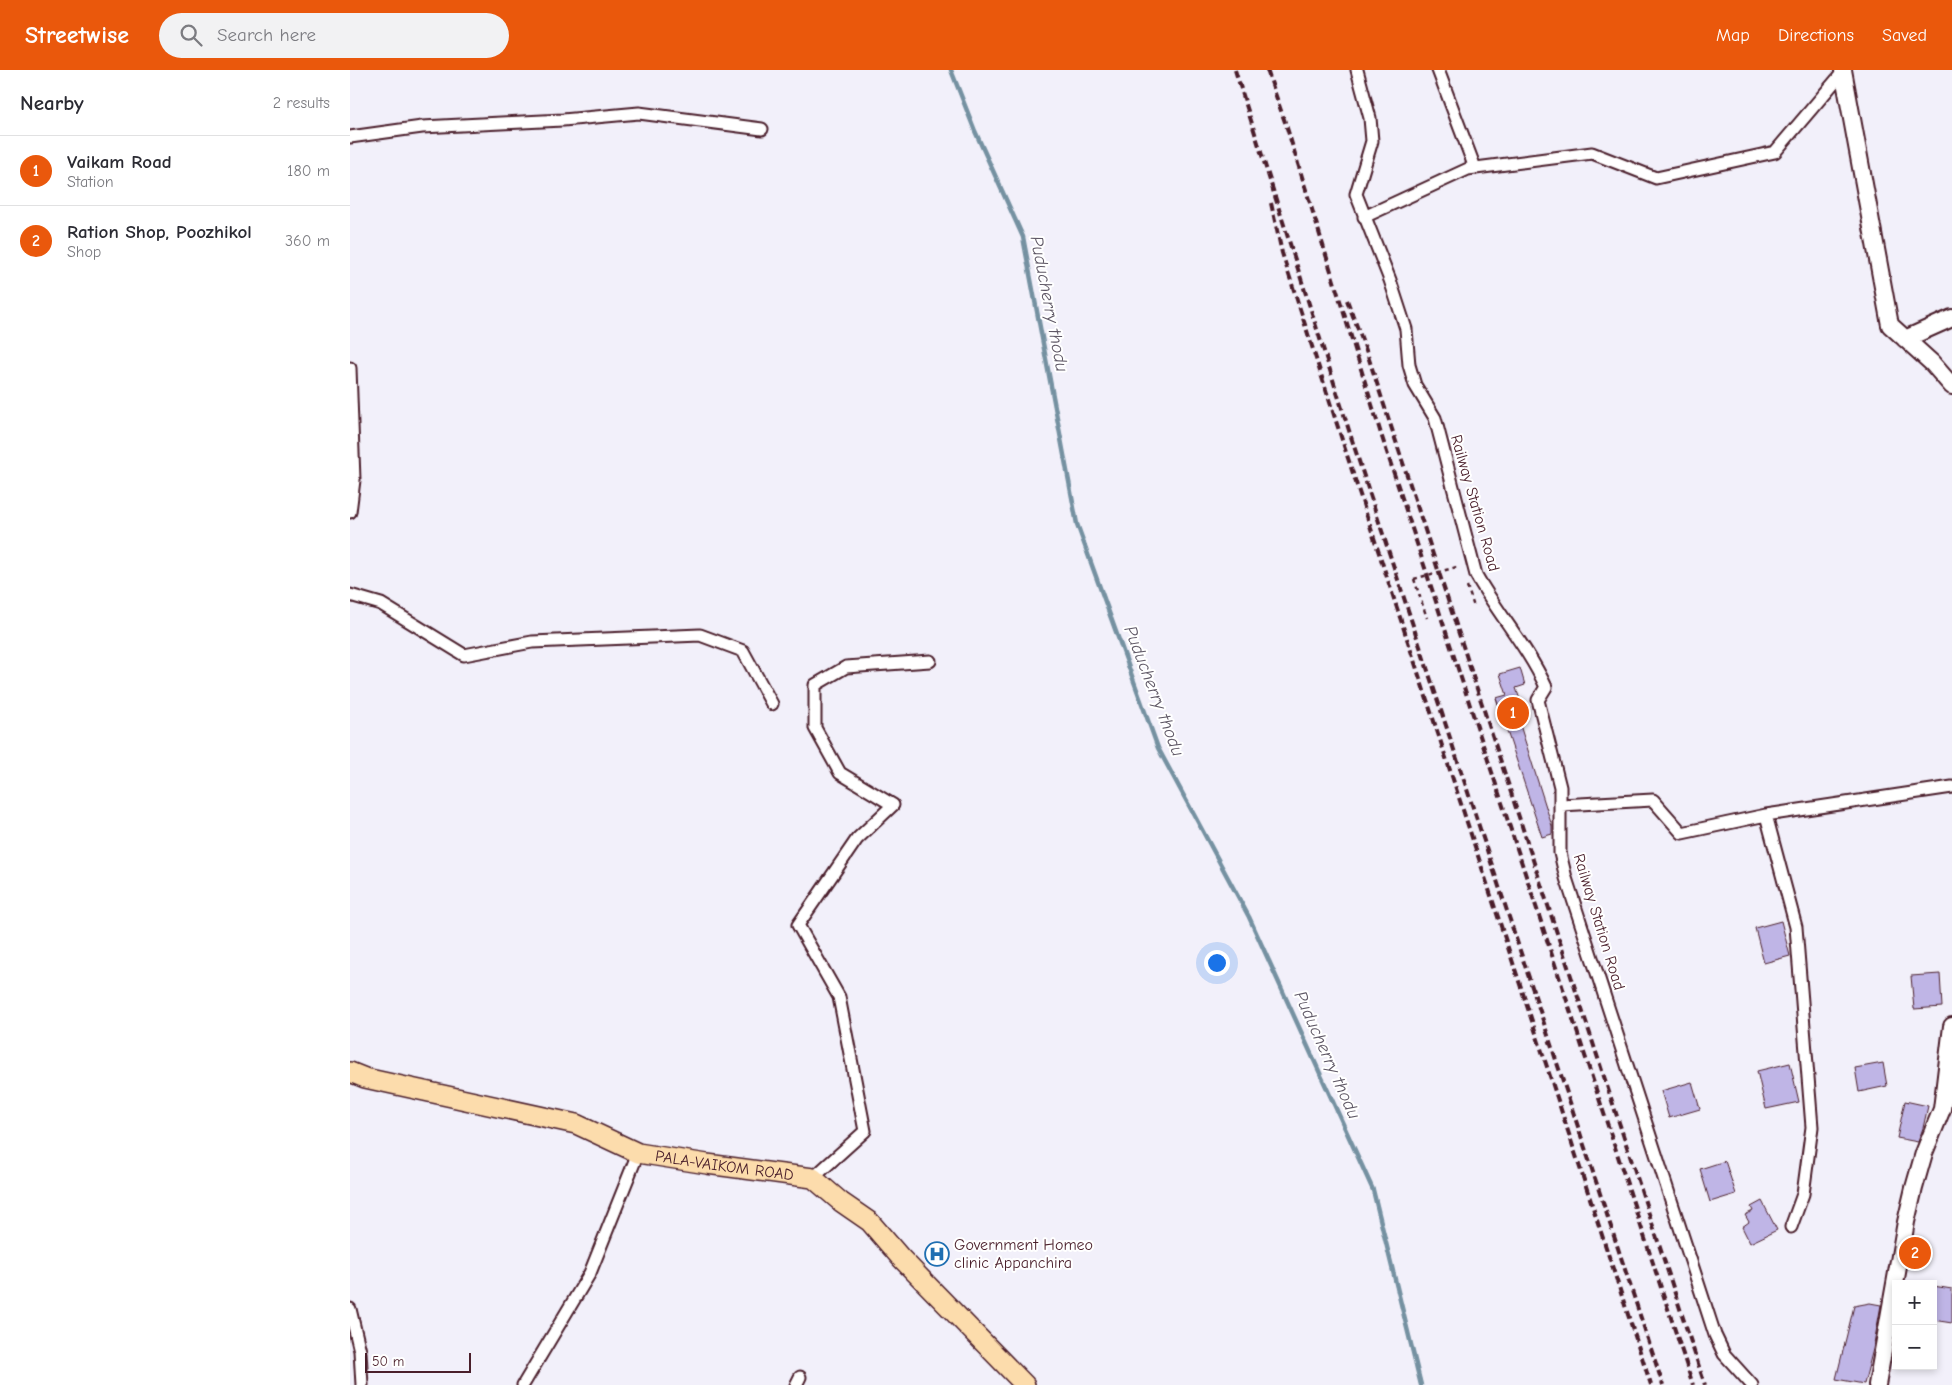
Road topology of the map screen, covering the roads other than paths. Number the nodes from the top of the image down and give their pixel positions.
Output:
1 (1356, 70) edge
2 (1438, 70) edge
3 (1843, 71) edge
4 (762, 129) dead end
5 (350, 137) edge
6 (1475, 168) junction
7 (1364, 217) junction
8 (1952, 318) edge
9 (1905, 339) junction
10 (350, 368) edge
11 (1952, 386) edge
12 (350, 512) edge
13 (350, 595) edge
14 (930, 661) dead end
15 (772, 704) dead end
16 (1952, 788) edge
17 (1561, 805) junction
18 (1766, 815) junction
19 (1952, 1026) edge
20 (350, 1072) edge
21 (638, 1153) junction
22 (813, 1178) junction
23 (1791, 1227) dead end
24 (350, 1309) edge
25 (362, 1385) edge
26 (523, 1385) edge
27 (1025, 1385) edge
28 (1752, 1385) edge
29 (1877, 1385) edge

1 - 7 street, Railway Station Road
2 - 6 street
3 - 6 street
3 - 9 main road
4 - 5 street
6 - 7 street
7 - 17 street, Railway Station Road
8 - 9 main road
9 - 11 main road
10 - 12 street
13 - 15 street
14 - 22 street
16 - 18 street
17 - 18 street
17 - 28 street, Railway Station Road
18 - 23 street
19 - 29 main road
20 - 21 main road, PALA-VAIKOM ROAD
21 - 22 main road, PALA-VAIKOM ROAD
21 - 26 street
22 - 27 main road, PALA-VAIKOM ROAD
24 - 25 street

